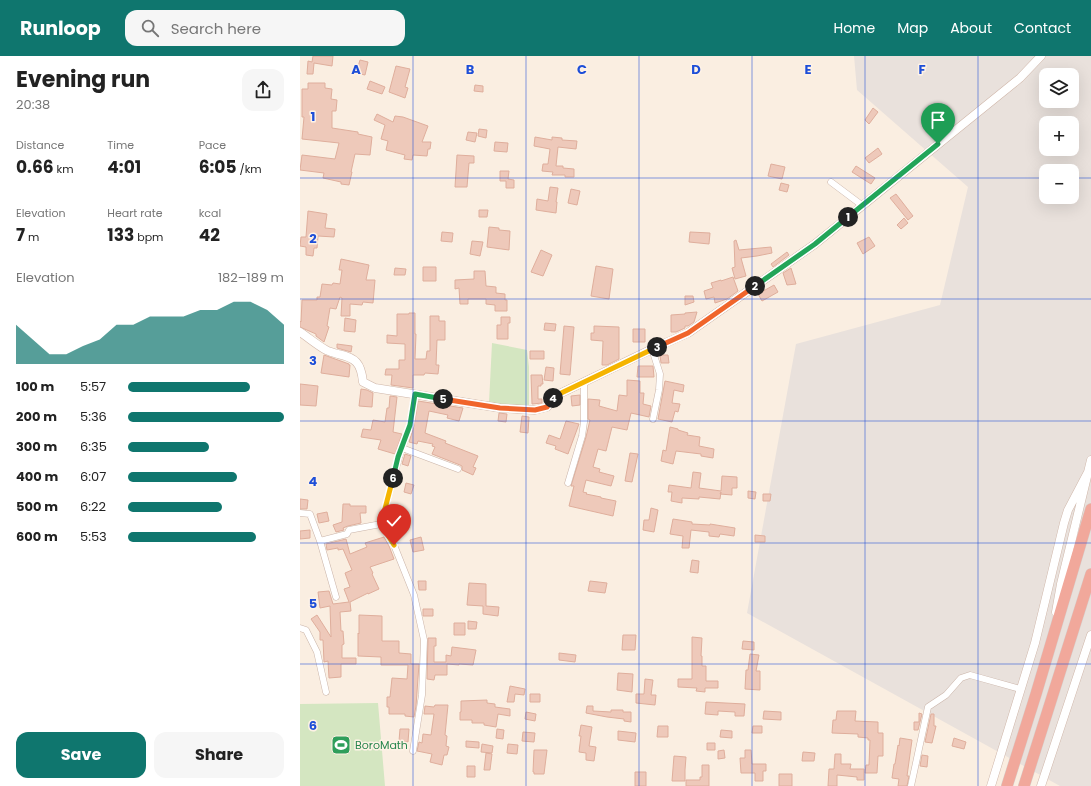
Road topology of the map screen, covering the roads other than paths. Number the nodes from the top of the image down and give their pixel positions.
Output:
1 (1041, 56) edge
2 (831, 182) dead end
3 (863, 206) junction
4 (300, 332) edge
5 (652, 349) junction
6 (584, 382) junction
7 (415, 394) junction
8 (653, 419) dead end
9 (402, 448) junction
10 (1091, 460) edge
11 (458, 470) dead end
12 (1088, 472) junction
13 (568, 484) dead end
14 (1091, 509) edge
15 (300, 513) edge
16 (381, 524) junction
17 (320, 541) junction
18 (1091, 574) edge
19 (1091, 591) edge
20 (336, 596) dead end
21 (300, 628) edge
22 (1074, 630) junction
23 (1091, 635) edge
24 (1047, 656) junction
25 (1020, 689) junction
26 (326, 692) dead end
27 (413, 751) dead end
28 (911, 786) edge
29 (991, 786) edge
30 (1007, 786) edge
31 (1024, 786) edge
32 (1041, 786) edge

1 - 3 street
2 - 3 street
3 - 5 street
4 - 7 street
5 - 6 street
5 - 8 street
6 - 7 street
6 - 13 street
7 - 9 street
9 - 11 street
9 - 16 street
10 - 12 street
12 - 24 street
12 - 25 street
14 - 24 highway
15 - 17 street
16 - 17 street
16 - 27 street
17 - 20 street
18 - 22 highway
19 - 22 street
21 - 26 street
22 - 31 highway
23 - 32 street
24 - 30 highway
25 - 28 street
25 - 29 street

